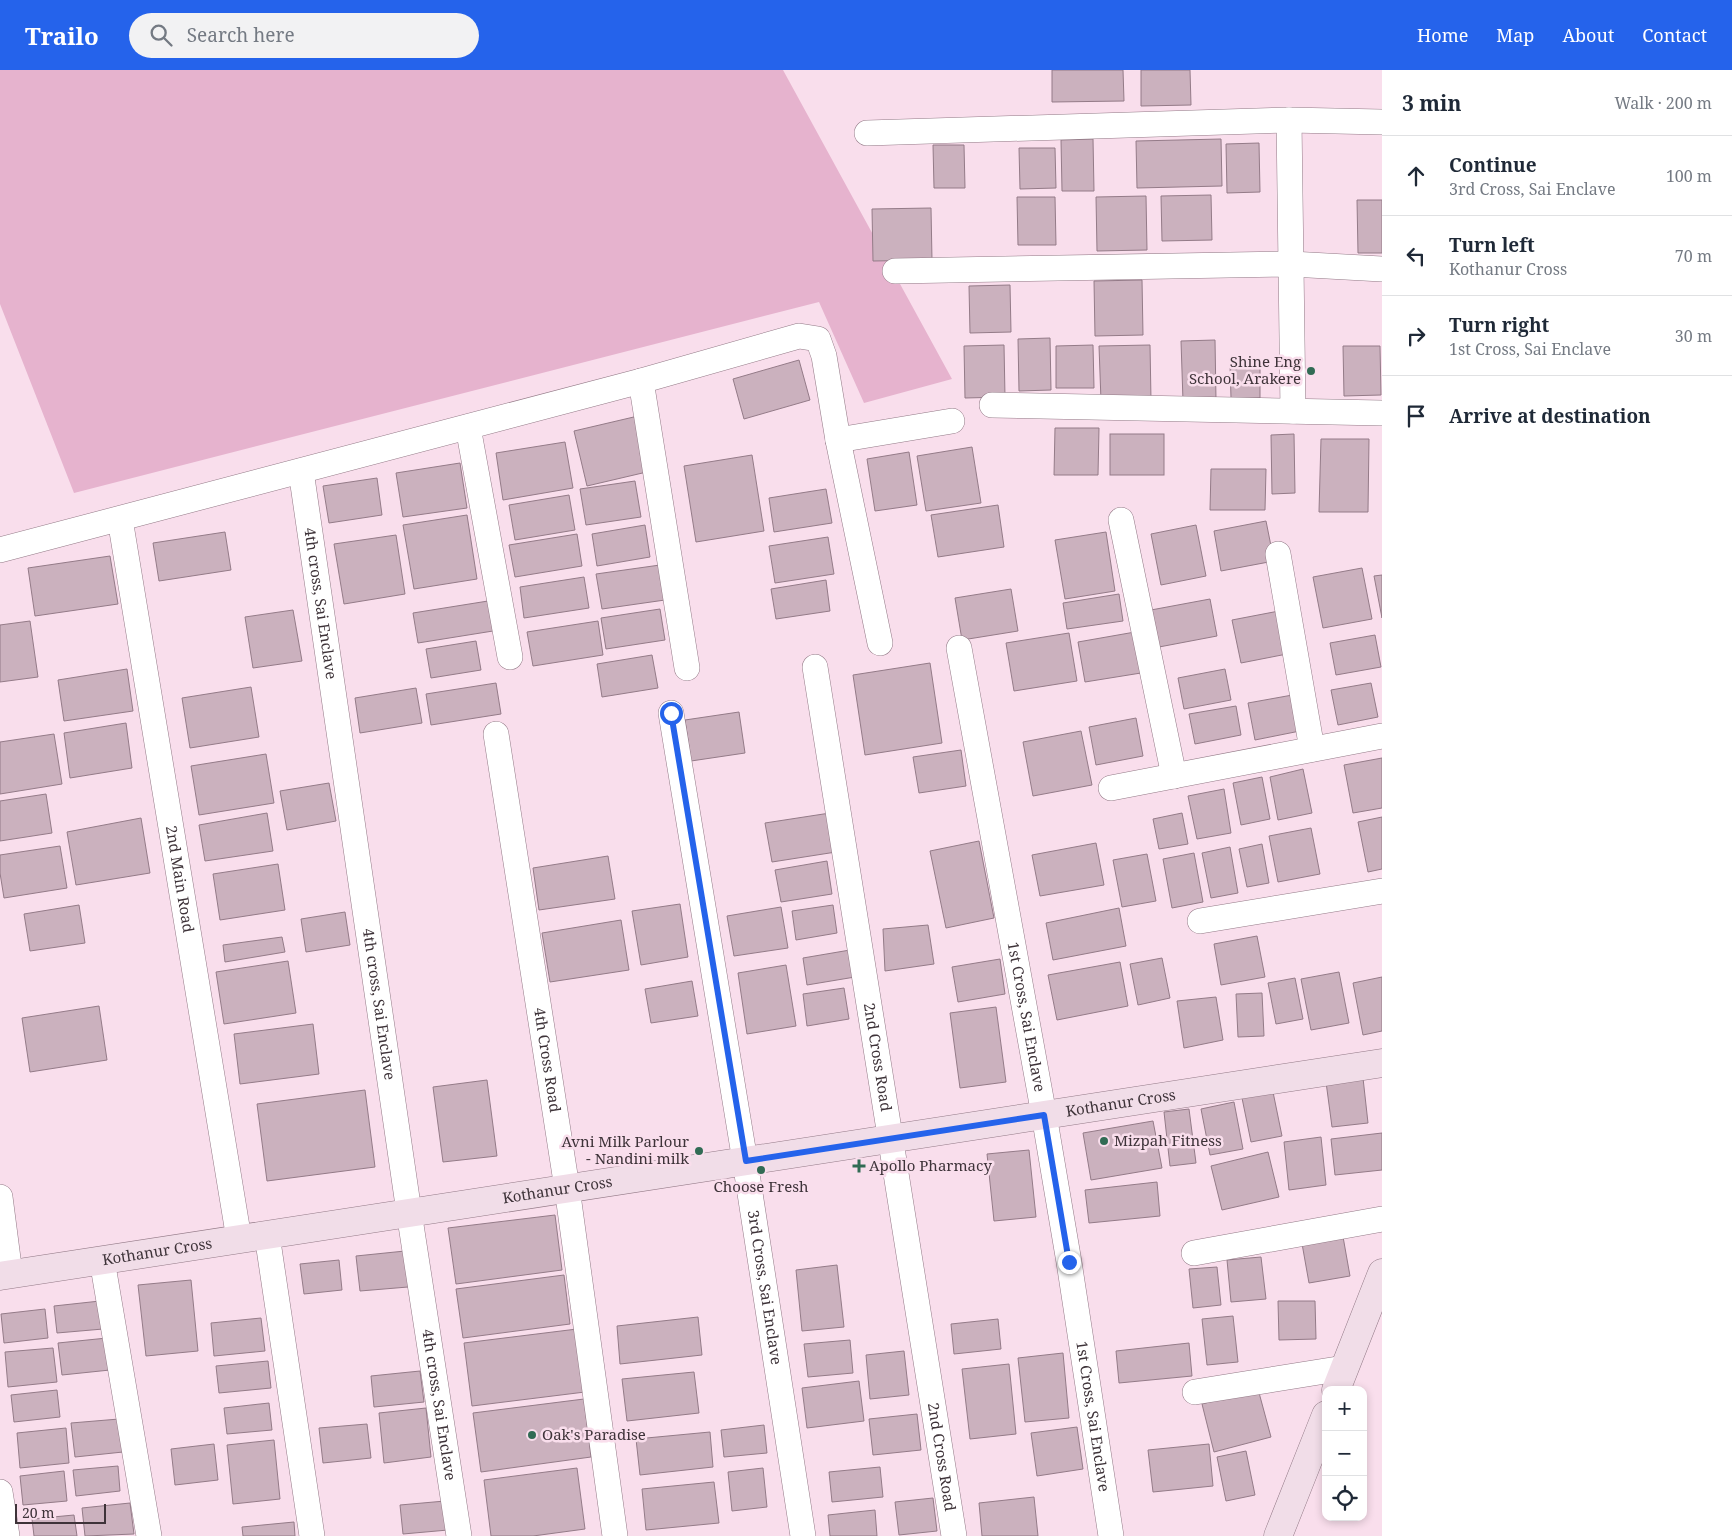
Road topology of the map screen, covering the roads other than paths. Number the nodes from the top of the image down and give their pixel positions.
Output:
1 (1288, 120) junction
2 (1382, 122) edge
3 (867, 133) dead end
4 (1291, 264) junction
5 (1382, 269) edge
6 (895, 270) dead end
7 (641, 381) junction
8 (992, 405) dead end
9 (1293, 410) junction
10 (1382, 412) edge
11 (952, 421) dead end
12 (468, 427) junction
13 (838, 440) junction
14 (301, 471) junction
15 (120, 519) junction
16 (1121, 520) dead end
17 (0, 550) edge
18 (1278, 554) dead end
19 (880, 643) dead end
20 (959, 648) dead end
21 (510, 657) dead end
22 (815, 667) dead end
23 (687, 668) dead end
24 (671, 713) dead end
25 (496, 734) dead end
26 (1382, 736) edge
27 (1312, 749) junction
28 (1174, 776) junction
29 (1112, 788) dead end
30 (1382, 891) edge
31 (1200, 921) dead end
32 (1382, 1063) edge
33 (1044, 1115) junction
34 (890, 1138) junction
35 (746, 1161) junction
36 (567, 1188) junction
37 (0, 1197) edge
38 (409, 1212) junction
39 (1382, 1219) edge
40 (267, 1234) junction
41 (239, 1239) junction
42 (1194, 1253) dead end
43 (102, 1260) junction
44 (1382, 1273) edge
45 (5, 1275) edge
46 (1374, 1315) edge
47 (1340, 1379) edge
48 (1195, 1392) dead end
49 (1322, 1424) edge
50 (0, 1492) edge
51 (7, 1536) edge
52 (149, 1536) edge
53 (312, 1536) edge
54 (459, 1536) edge
55 (615, 1536) edge
56 (803, 1536) edge
57 (954, 1536) edge
58 (1111, 1536) edge
59 (1278, 1536) edge

1 - 2 street
1 - 3 street
1 - 4 street
4 - 5 street
4 - 6 street
4 - 9 street
7 - 12 street
7 - 13 street
7 - 23 street
8 - 9 street
9 - 10 street
11 - 13 street
12 - 14 street
12 - 21 street
13 - 19 street
14 - 15 street
14 - 38 street, 4th cross, Sai Enclave
15 - 17 street
15 - 41 street, 2nd Main Road
16 - 28 street
18 - 27 street
20 - 33 street, 1st Cross, Sai Enclave
22 - 34 street, 2nd Cross Road
24 - 35 street, 3rd Cross, Sai Enclave
25 - 36 street, 4th Cross Road
26 - 27 street
27 - 28 street
28 - 29 street
30 - 31 street
32 - 33 street, Kothanur Cross
33 - 34 street, Kothanur Cross
33 - 58 street, 1st Cross, Sai Enclave
34 - 35 street, Kothanur Cross
34 - 57 street, 2nd Cross Road
35 - 36 street, Kothanur Cross
35 - 56 street, 3rd Cross, Sai Enclave
36 - 38 street, Kothanur Cross
36 - 55 street, 4th Cross Road
37 - 45 street
38 - 40 street, Kothanur Cross
38 - 54 street, 4th cross, Sai Enclave
39 - 42 street
40 - 41 street, Kothanur Cross
40 - 53 street
41 - 43 street, Kothanur Cross
43 - 45 street, Kothanur Cross
43 - 52 street
44 - 46 street
46 - 47 street
47 - 48 street
49 - 59 street
50 - 51 street

